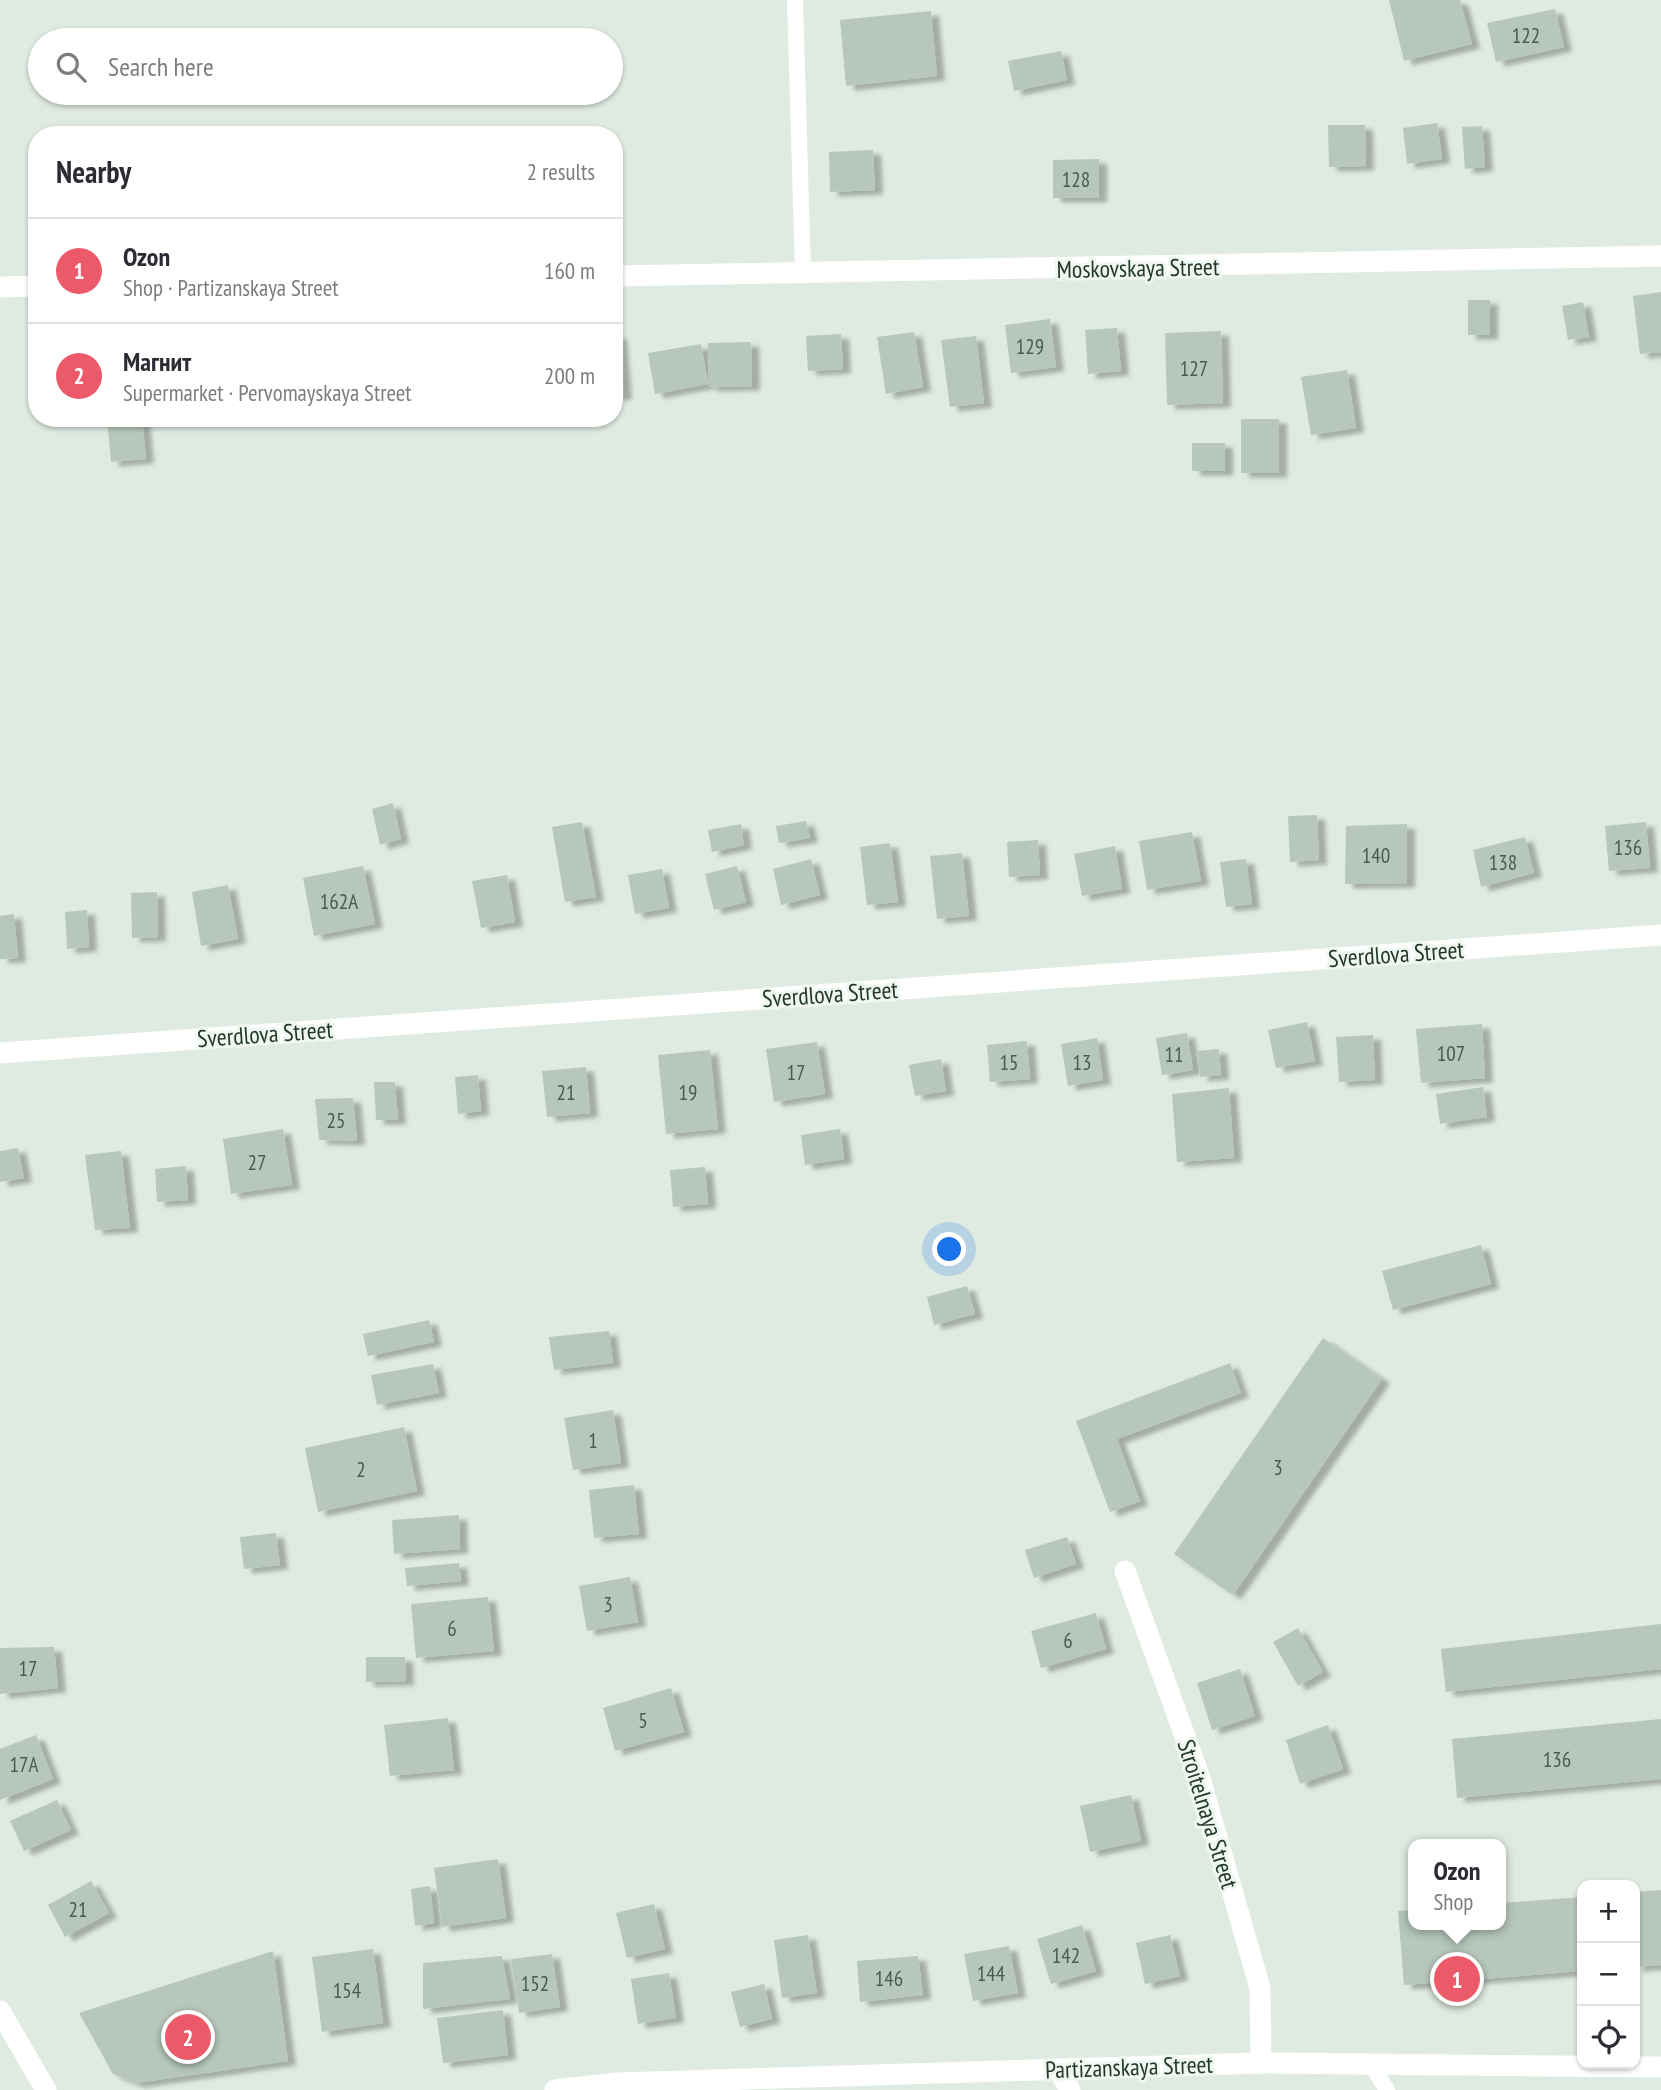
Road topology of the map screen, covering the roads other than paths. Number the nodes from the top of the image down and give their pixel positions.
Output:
1 (795, 0) edge
2 (1661, 256) edge
3 (803, 273) junction
4 (623, 276) edge
5 (28, 286) edge
6 (0, 287) edge
7 (1661, 935) edge
8 (0, 1053) edge
9 (1125, 1571) dead end
10 (0, 2011) edge
11 (1261, 2063) junction
12 (1372, 2066) junction
13 (1661, 2067) edge
14 (1058, 2069) junction
15 (46, 2090) edge
16 (555, 2090) edge
17 (1070, 2090) edge
18 (1387, 2090) edge

1 - 3 lane
2 - 3 street, Moskovskaya Street
3 - 4 street, Moskovskaya Street
5 - 6 street
7 - 8 street, Sverdlova Street
9 - 11 street, Stroitelnaya Street
10 - 15 street
11 - 12 street, Partizanskaya Street
11 - 14 street, Partizanskaya Street
12 - 13 street, Partizanskaya Street
12 - 18 lane
14 - 16 street, Partizanskaya Street
14 - 17 street

